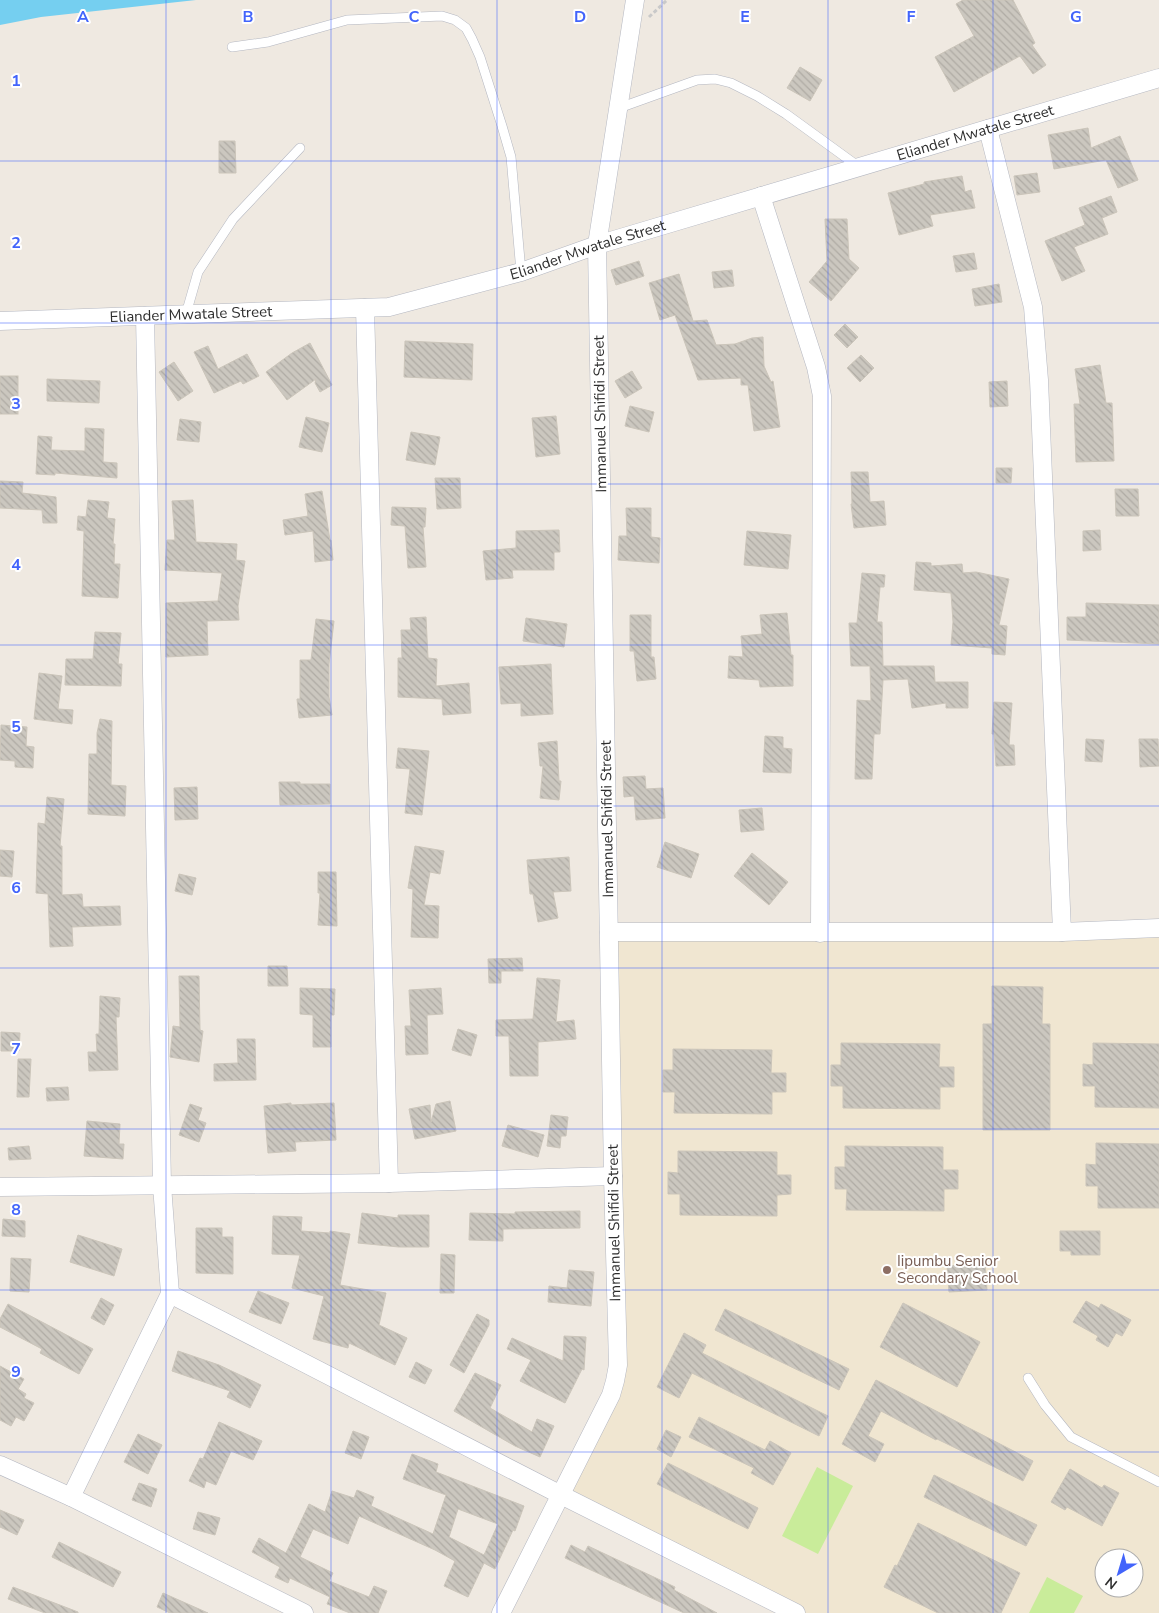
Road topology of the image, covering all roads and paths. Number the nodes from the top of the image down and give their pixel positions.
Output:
1 (634, 0) edge
2 (232, 47) dead end
3 (1159, 78) edge
4 (618, 108) junction
5 (988, 129) junction
6 (300, 148) dead end
7 (859, 168) junction
8 (761, 196) junction
9 (597, 245) junction
10 (521, 272) junction
11 (365, 308) junction
12 (186, 314) junction
13 (145, 316) junction
14 (0, 321) edge
15 (1159, 928) edge
16 (609, 932) junction
17 (1062, 932) junction
18 (820, 933) junction
19 (613, 1176) junction
20 (389, 1184) junction
21 (162, 1185) junction
22 (0, 1186) edge
23 (170, 1294) junction
24 (1028, 1378) dead end
25 (0, 1465) edge
26 (1159, 1482) edge
27 (560, 1495) junction
28 (71, 1497) junction
29 (304, 1613) edge
30 (501, 1613) edge
31 (796, 1613) edge

1 - 4 street, Immanuel Shifidi Street
2 - 10 lane
3 - 5 street, Eliander Mwatale Street
4 - 7 lane
4 - 9 street, Immanuel Shifidi Street
5 - 7 street, Eliander Mwatale Street
5 - 17 street
6 - 12 lane
7 - 8 street, Eliander Mwatale Street
8 - 9 street, Eliander Mwatale Street
8 - 18 street
9 - 10 street, Eliander Mwatale Street
9 - 16 street, Immanuel Shifidi Street
10 - 11 street, Eliander Mwatale Street
11 - 12 street, Eliander Mwatale Street
11 - 20 street
12 - 13 street, Eliander Mwatale Street
13 - 14 street, Eliander Mwatale Street
13 - 21 street
15 - 17 street
16 - 18 street
16 - 19 street, Immanuel Shifidi Street
17 - 18 street
19 - 20 street
19 - 27 street, Immanuel Shifidi Street
20 - 21 street
21 - 22 street
21 - 23 street
23 - 27 street
23 - 28 street
24 - 26 lane
25 - 28 street
27 - 30 street, Immanuel Shifidi Street
27 - 31 street
28 - 29 street

